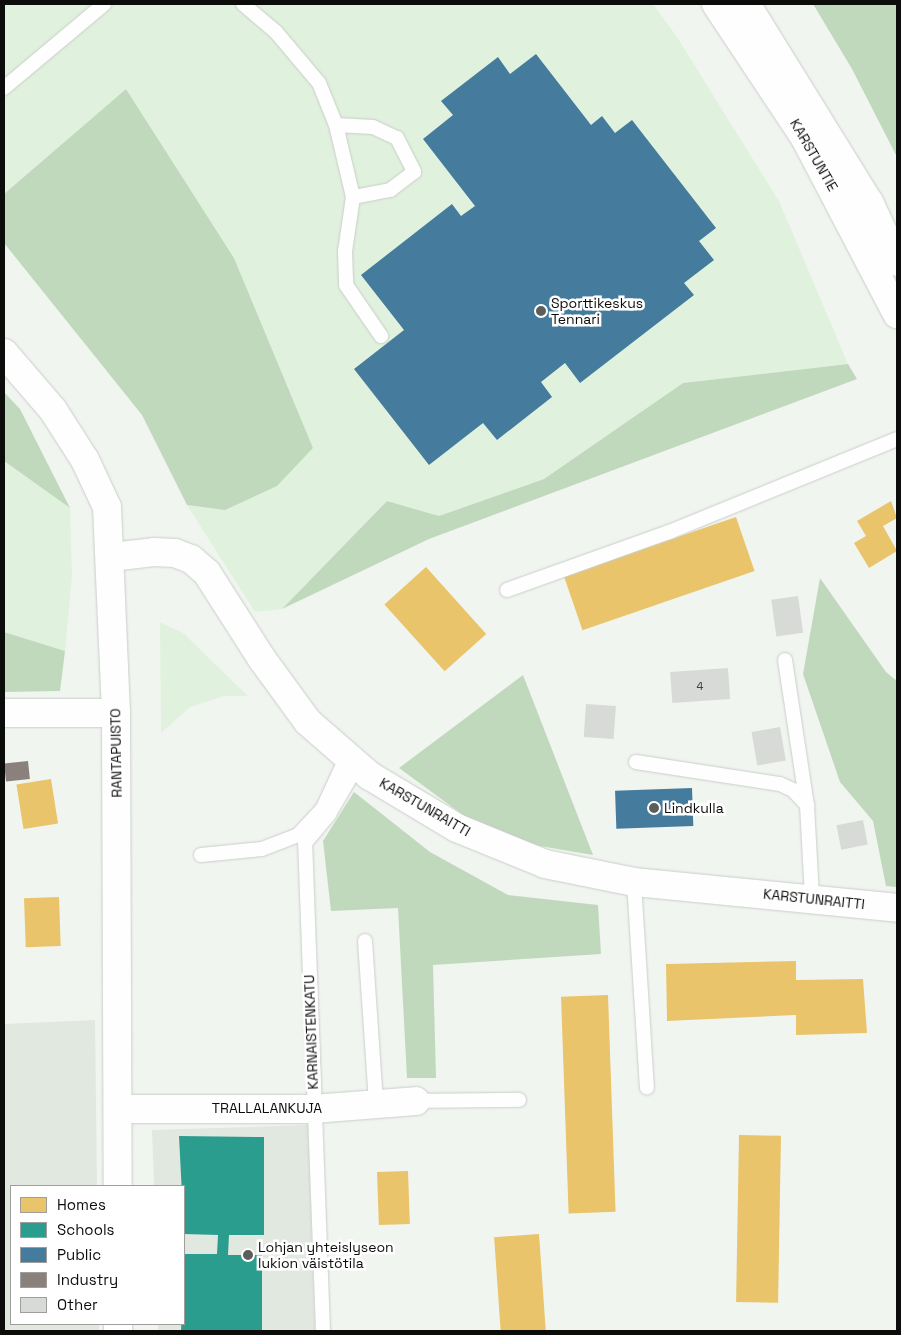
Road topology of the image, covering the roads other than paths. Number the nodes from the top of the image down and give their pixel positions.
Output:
1 (104, 4) edge
2 (243, 4) edge
3 (716, 4) edge
4 (746, 4) edge
5 (4, 88) edge
6 (336, 125) junction
7 (353, 197) junction
8 (897, 262) edge
9 (897, 314) edge
10 (381, 336) dead end
11 (4, 353) edge
12 (897, 439) edge
13 (111, 557) junction
14 (507, 590) dead end
15 (785, 660) dead end
16 (4, 713) edge
17 (116, 713) junction
18 (636, 762) dead end
19 (349, 767) junction
20 (806, 805) junction
21 (201, 856) dead end
22 (634, 882) junction
23 (812, 898) junction
24 (897, 908) edge
25 (365, 941) dead end
26 (647, 1088) dead end
27 (519, 1100) dead end
28 (416, 1102) joint
29 (376, 1104) junction
30 (119, 1109) junction
31 (314, 1109) junction
32 (118, 1185) edge
33 (323, 1331) edge

1 - 5 lane
2 - 6 lane
3 - 9 street, KARSTUNTIE
4 - 8 street, KARSTUNTIE
6 - 7 lane
6 - 7 lane
7 - 10 lane
11 - 13 street, RANTAPUISTO
12 - 14 lane
13 - 17 street, RANTAPUISTO
13 - 19 street, KARSTUNRAITTI
15 - 20 lane
16 - 17 street
17 - 30 street, RANTAPUISTO
18 - 20 lane
19 - 21 lane
19 - 22 street, KARSTUNRAITTI
19 - 31 lane, KARNAISTENKATU
20 - 23 lane
22 - 23 street, KARSTUNRAITTI
22 - 26 lane
23 - 24 street, KARSTUNRAITTI
25 - 29 lane
27 - 28 lane
28 - 29 street, TRALLALANKUJA
29 - 31 street, TRALLALANKUJA
30 - 31 street, TRALLALANKUJA
30 - 32 street, RANTAPUISTO
31 - 33 lane, KARNAISTENKATU

